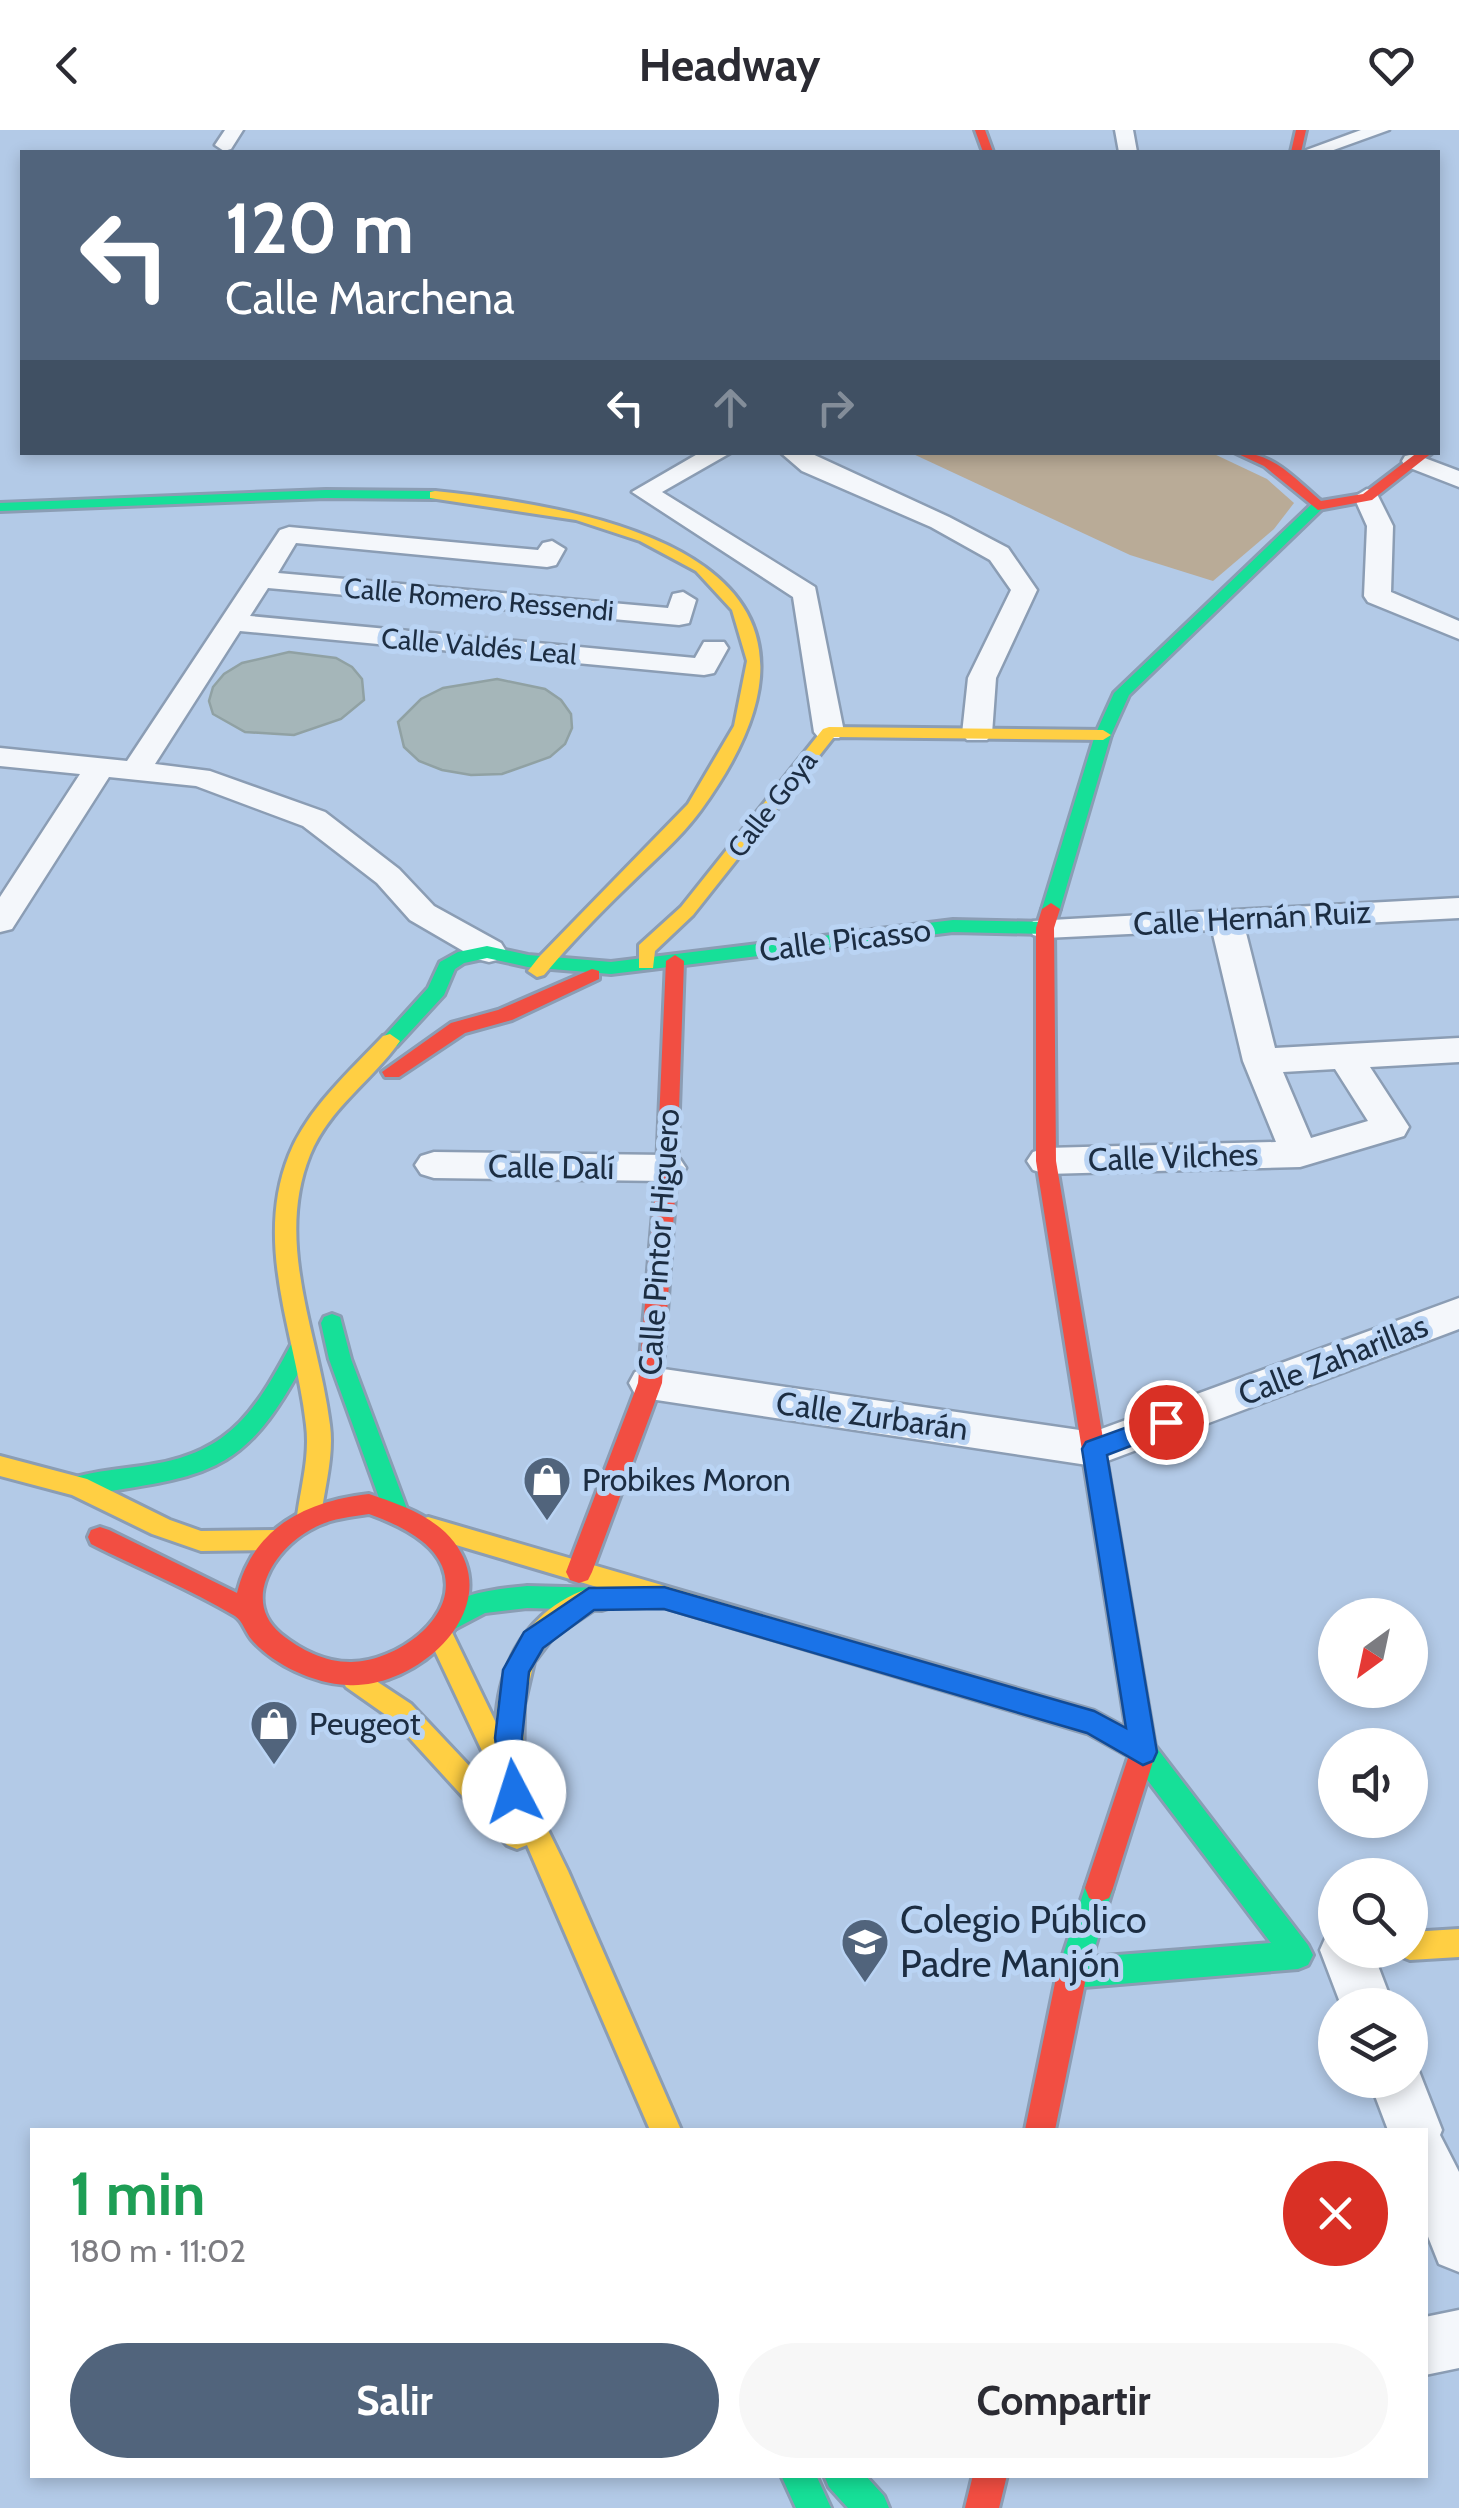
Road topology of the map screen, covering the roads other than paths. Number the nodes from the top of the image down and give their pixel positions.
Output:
1 (1380, 130) edge
2 (1316, 150) edge
3 (714, 455) edge
4 (796, 455) edge
5 (1247, 455) edge
6 (1420, 457) edge
7 (1459, 480) edge
8 (1367, 497) junction
9 (1318, 506) junction
10 (0, 507) edge
11 (552, 549) dead end
12 (470, 552) junction
13 (260, 579) junction
14 (448, 596) junction
15 (683, 600) dead end
16 (537, 604) junction
17 (612, 611) junction
18 (232, 622) junction
19 (1459, 631) edge
20 (714, 648) dead end
21 (516, 649) junction
22 (594, 657) junction
23 (829, 732) junction
24 (977, 734) junction
25 (1103, 735) junction
26 (0, 757) edge
27 (100, 766) junction
28 (136, 770) junction
29 (607, 896) junction
30 (1459, 908) edge
31 (422, 913) junction
32 (1226, 919) junction
33 (0, 922) edge
34 (1045, 928) junction
35 (608, 950) junction
36 (495, 951) junction
37 (676, 961) junction
38 (646, 964) junction
39 (536, 965) junction
40 (439, 982) junction
41 (530, 1001) junction
42 (490, 1017) junction
43 (1459, 1050) edge
44 (1356, 1057) junction
45 (1261, 1061) junction
46 (339, 1134) dead end
47 (1300, 1154) junction
48 (1046, 1161) junction
49 (434, 1165) dead end
50 (667, 1168) junction
51 (326, 1293) dead end
52 (1459, 1313) edge
53 (301, 1347) junction
54 (650, 1383) junction
55 (1094, 1449) junction
56 (0, 1466) edge
57 (78, 1486) junction
58 (395, 1509) junction
59 (309, 1516) junction
60 (72, 1525) dead end
61 (428, 1527) junction
62 (276, 1540) junction
63 (580, 1572) junction
64 (664, 1598) junction
65 (589, 1599) junction
66 (250, 1611) junction
67 (442, 1627) junction
68 (354, 1679) junction
69 (1143, 1752) junction
70 (514, 1792) junction
71 (558, 1881) junction
72 (1318, 1940) edge
73 (1459, 1943) edge
74 (1428, 1945) edge
75 (1318, 1953) edge
76 (1072, 1974) junction
77 (1403, 2098) edge
78 (665, 2128) edge
79 (1040, 2128) edge
80 (1414, 2128) edge
81 (1428, 2164) edge
82 (1459, 2244) edge
83 (1459, 2339) edge
84 (1428, 2345) edge
85 (799, 2478) edge
86 (845, 2478) edge
87 (989, 2478) edge
88 (814, 2508) edge
89 (872, 2508) edge
90 (982, 2508) edge

1 - 2 street
3 - 23 street, Calle Goya
4 - 24 street
5 - 9 street
6 - 7 street
6 - 8 street
8 - 9 street
8 - 19 street
9 - 25 street
10 - 29 street
11 - 12 street
12 - 13 street
12 - 14 street
13 - 14 street, Calle Romero Ressendi
13 - 18 street
14 - 16 street, Calle Romero Ressendi
15 - 17 street, Calle Romero Ressendi
16 - 17 street, Calle Romero Ressendi
16 - 21 street
17 - 22 street
18 - 21 street, Calle Valdés Leal
18 - 28 street
20 - 22 street, Calle Valdés Leal
21 - 22 street, Calle Valdés Leal
23 - 24 street
23 - 38 street, Calle Goya
24 - 25 street
25 - 34 street
26 - 27 street
27 - 28 street
27 - 33 street
28 - 31 street
29 - 35 street
29 - 36 street
29 - 39 street
30 - 32 street, Calle Hernán Ruiz
31 - 36 street
31 - 40 street
32 - 34 street, Calle Hernán Ruiz
32 - 45 street
34 - 37 street, Calle Picasso
34 - 48 street
35 - 38 street, Calle Picasso
35 - 39 street
35 - 41 street
36 - 39 street
36 - 40 street
37 - 38 street, Calle Picasso
37 - 50 street, Calle Pintor Higuero
39 - 41 street
40 - 42 street
40 - 53 street
41 - 42 street
42 - 46 street
43 - 44 street
44 - 45 street
44 - 47 street, Calle Vilches
45 - 47 street
47 - 48 street, Calle Vilches
48 - 55 street
49 - 50 street, Calle Dalí
50 - 54 street, Calle Pintor Higuero
51 - 58 street
52 - 55 street, Calle Zaharillas
53 - 57 street
53 - 59 street
54 - 55 street, Calle Zurbarán
54 - 63 street, Calle Pintor Higuero
55 - 69 street
56 - 57 street
57 - 62 street
58 - 59 street
58 - 61 street
59 - 62 street
60 - 66 street
61 - 63 street
61 - 67 street
62 - 66 street
63 - 64 street
64 - 65 street
64 - 69 street
65 - 67 street
65 - 70 street
66 - 68 street
67 - 68 street
67 - 70 street
68 - 71 street
69 - 72 street
69 - 76 street
70 - 71 street
71 - 78 street
73 - 74 street
75 - 76 street
76 - 79 street
77 - 80 street
81 - 82 street
83 - 84 street
85 - 88 street
86 - 89 street
87 - 90 street

